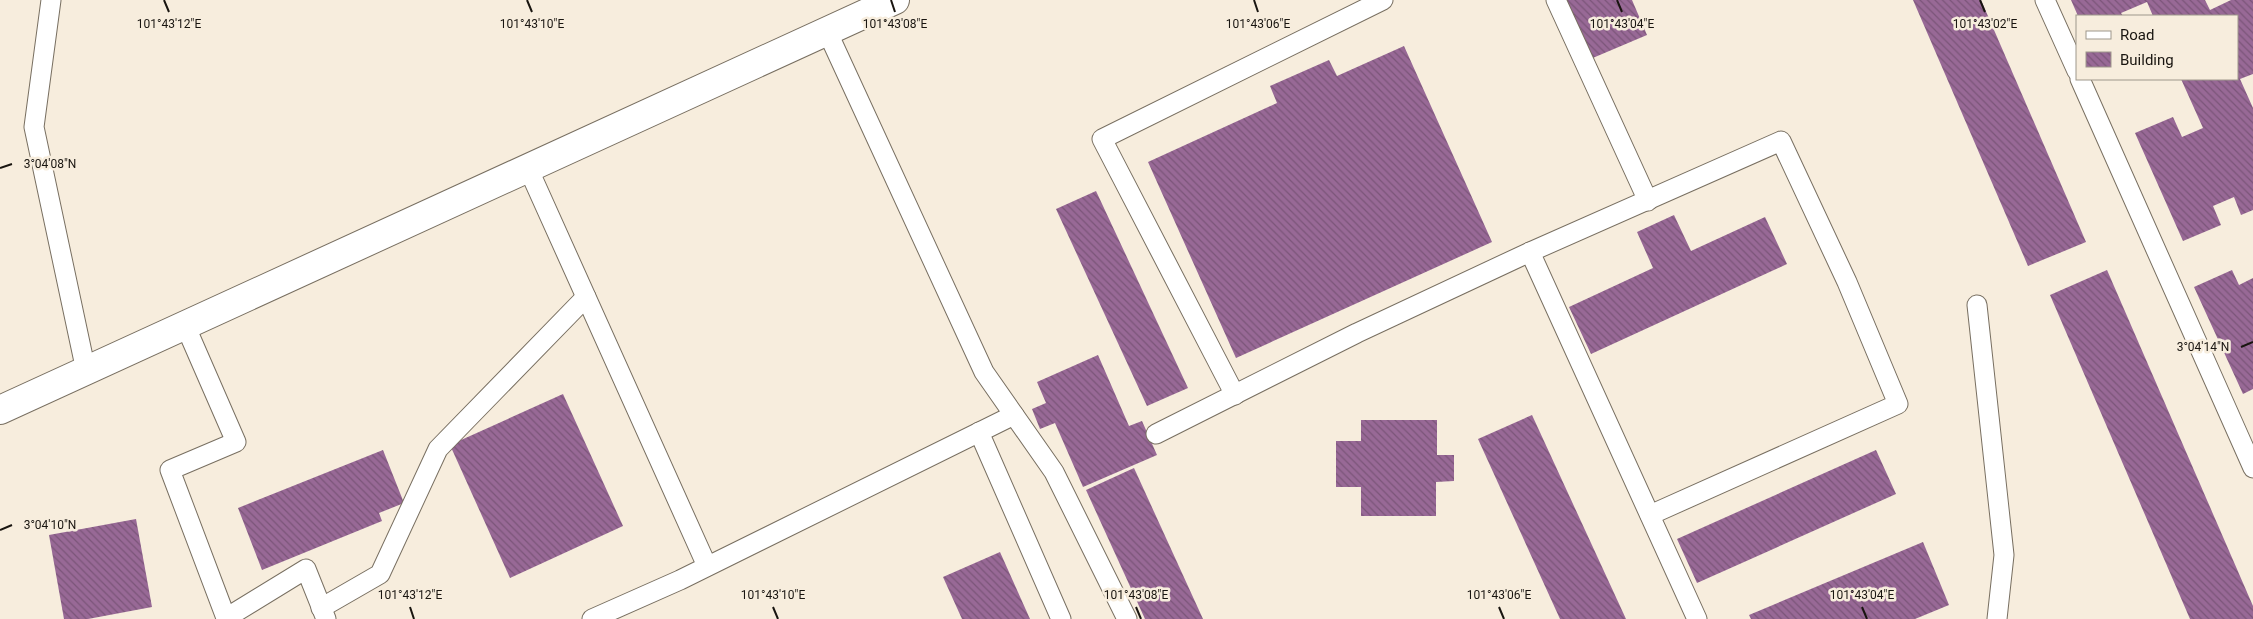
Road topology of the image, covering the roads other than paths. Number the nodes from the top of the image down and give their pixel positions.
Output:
1 (51, 0) edge
2 (894, 0) edge
3 (1383, 0) edge
4 (1556, 0) edge
5 (2045, 0) edge
6 (827, 31) junction
7 (2076, 69) edge
8 (2080, 80) edge
9 (528, 168) junction
10 (1648, 201) junction
11 (1530, 252) junction
12 (586, 297) junction
13 (1977, 305) dead end
14 (185, 325) junction
15 (86, 371) junction
16 (1235, 394) junction
17 (0, 410) edge
18 (1014, 415) junction
19 (979, 432) junction
20 (1156, 434) dead end
21 (2253, 468) edge
22 (1650, 515) junction
23 (707, 566) junction
24 (630, 611) edge
25 (324, 613) edge
26 (226, 619) edge
27 (592, 619) edge
28 (1061, 619) edge
29 (1127, 619) edge
30 (1697, 619) edge
31 (1997, 619) edge

1 - 15 lane
2 - 6 street
3 - 16 lane
4 - 10 lane
5 - 7 lane
6 - 9 street
6 - 18 lane
8 - 21 lane
9 - 12 lane
9 - 14 street
10 - 11 lane
10 - 22 lane
11 - 16 lane
11 - 22 lane
12 - 23 lane
12 - 25 lane
13 - 31 lane
14 - 15 street
14 - 26 lane
15 - 17 street
16 - 20 lane
18 - 19 lane
18 - 29 lane
19 - 23 lane
19 - 28 lane
22 - 30 lane
23 - 24 lane
24 - 27 lane
25 - 26 lane

